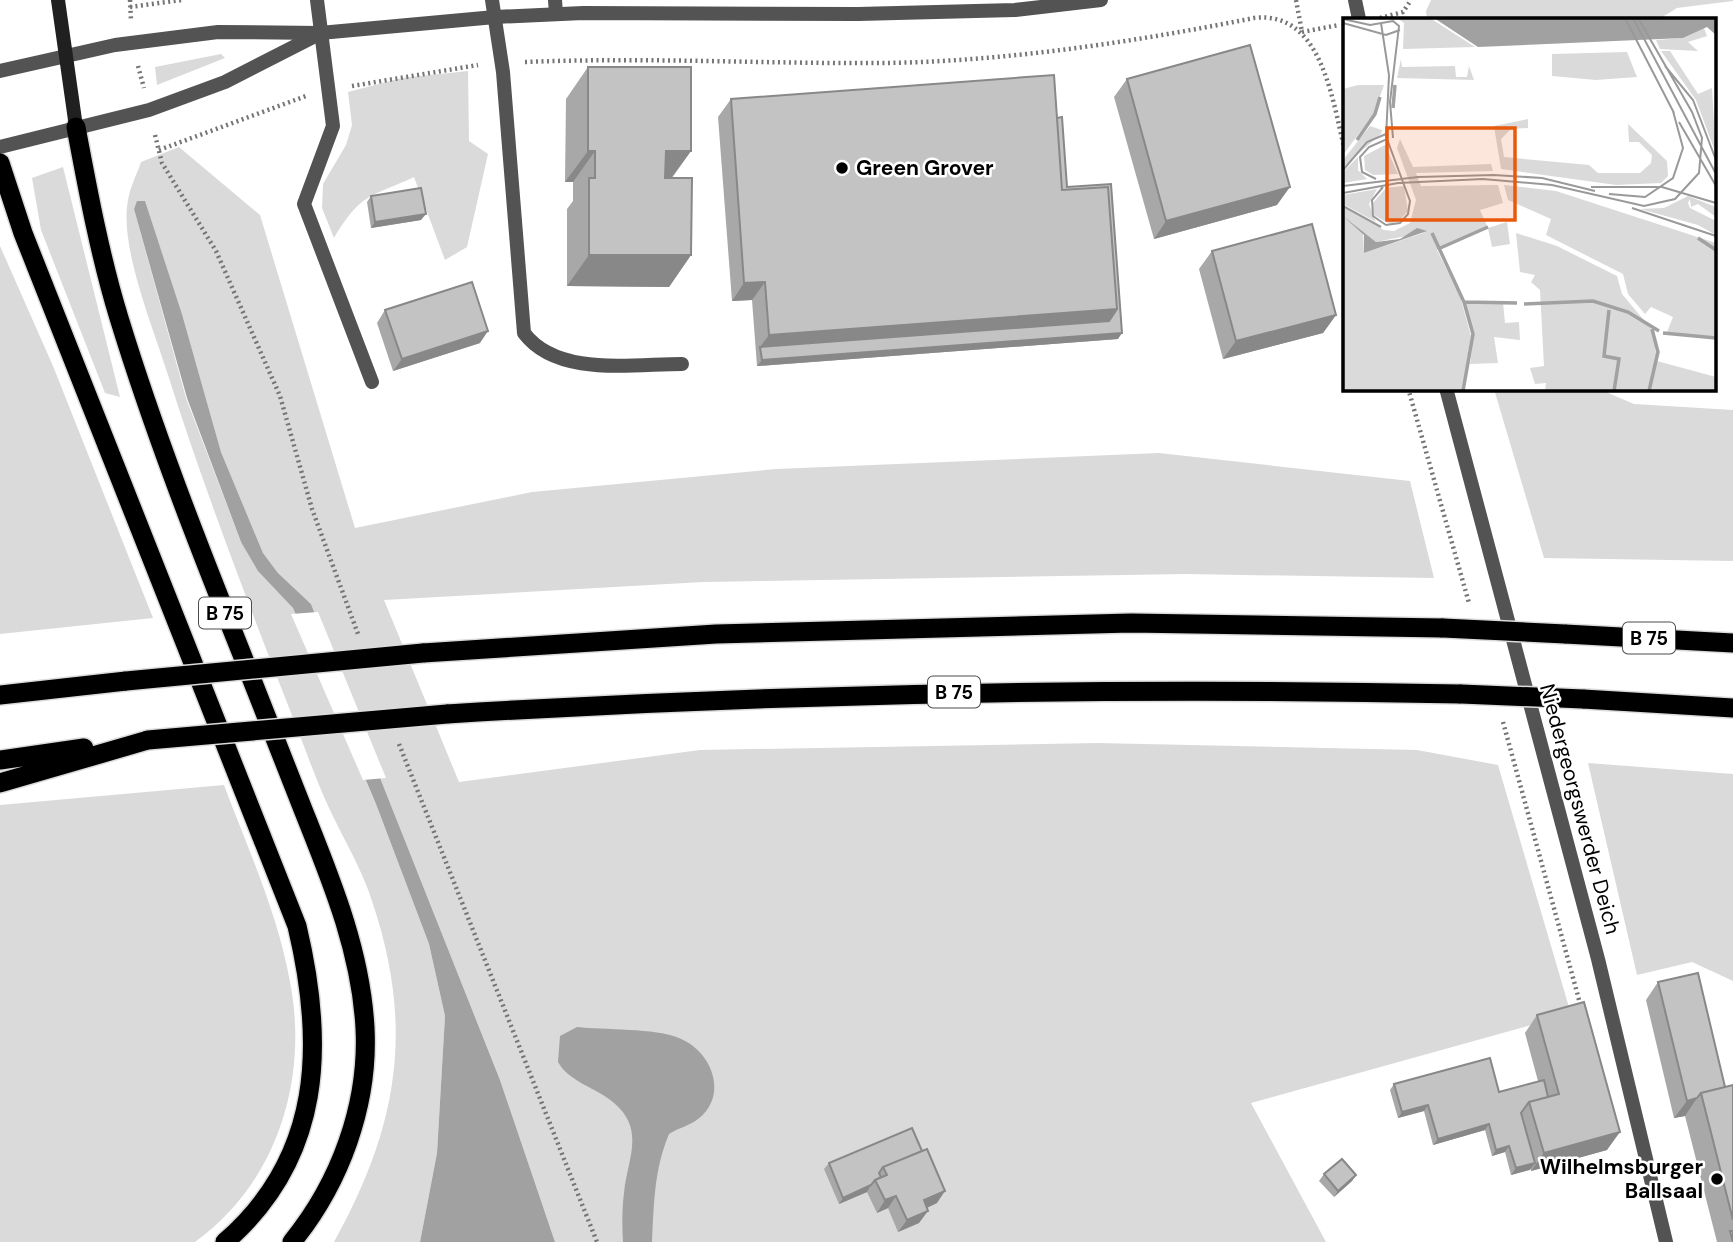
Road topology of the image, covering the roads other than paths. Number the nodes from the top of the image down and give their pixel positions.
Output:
1 (58, 0) edge
2 (317, 0) edge
3 (492, 0) edge
4 (1101, 0) edge
5 (1355, 0) edge
6 (556, 7) edge
7 (780, 7) edge
8 (495, 17) junction
9 (1359, 18) edge
10 (320, 33) junction
11 (66, 54) junction
12 (0, 71) edge
13 (76, 127) junction
14 (0, 147) edge
15 (0, 163) edge
16 (682, 364) dead end
17 (372, 382) dead end
18 (1447, 390) edge
19 (1733, 643) edge
20 (6, 693) edge
21 (1733, 708) edge
22 (148, 740) junction
23 (0, 760) edge
24 (0, 783) edge
25 (225, 1242) edge
26 (292, 1242) edge
27 (1665, 1242) edge

1 - 11 main road
2 - 10 street
3 - 8 street
4 - 7 street
5 - 9 street
6 - 7 street
6 - 8 street
8 - 10 street
8 - 16 street
10 - 11 street
10 - 13 street
10 - 17 street
11 - 12 street
11 - 13 main road
13 - 14 street
13 - 26 highway, B 75
15 - 25 highway, B 75
18 - 27 street, Niedergeorgswerder Deich
19 - 20 highway, B 75, bridge
21 - 22 highway, B 75, bridge
22 - 23 highway, B 75
22 - 24 highway, B 75

